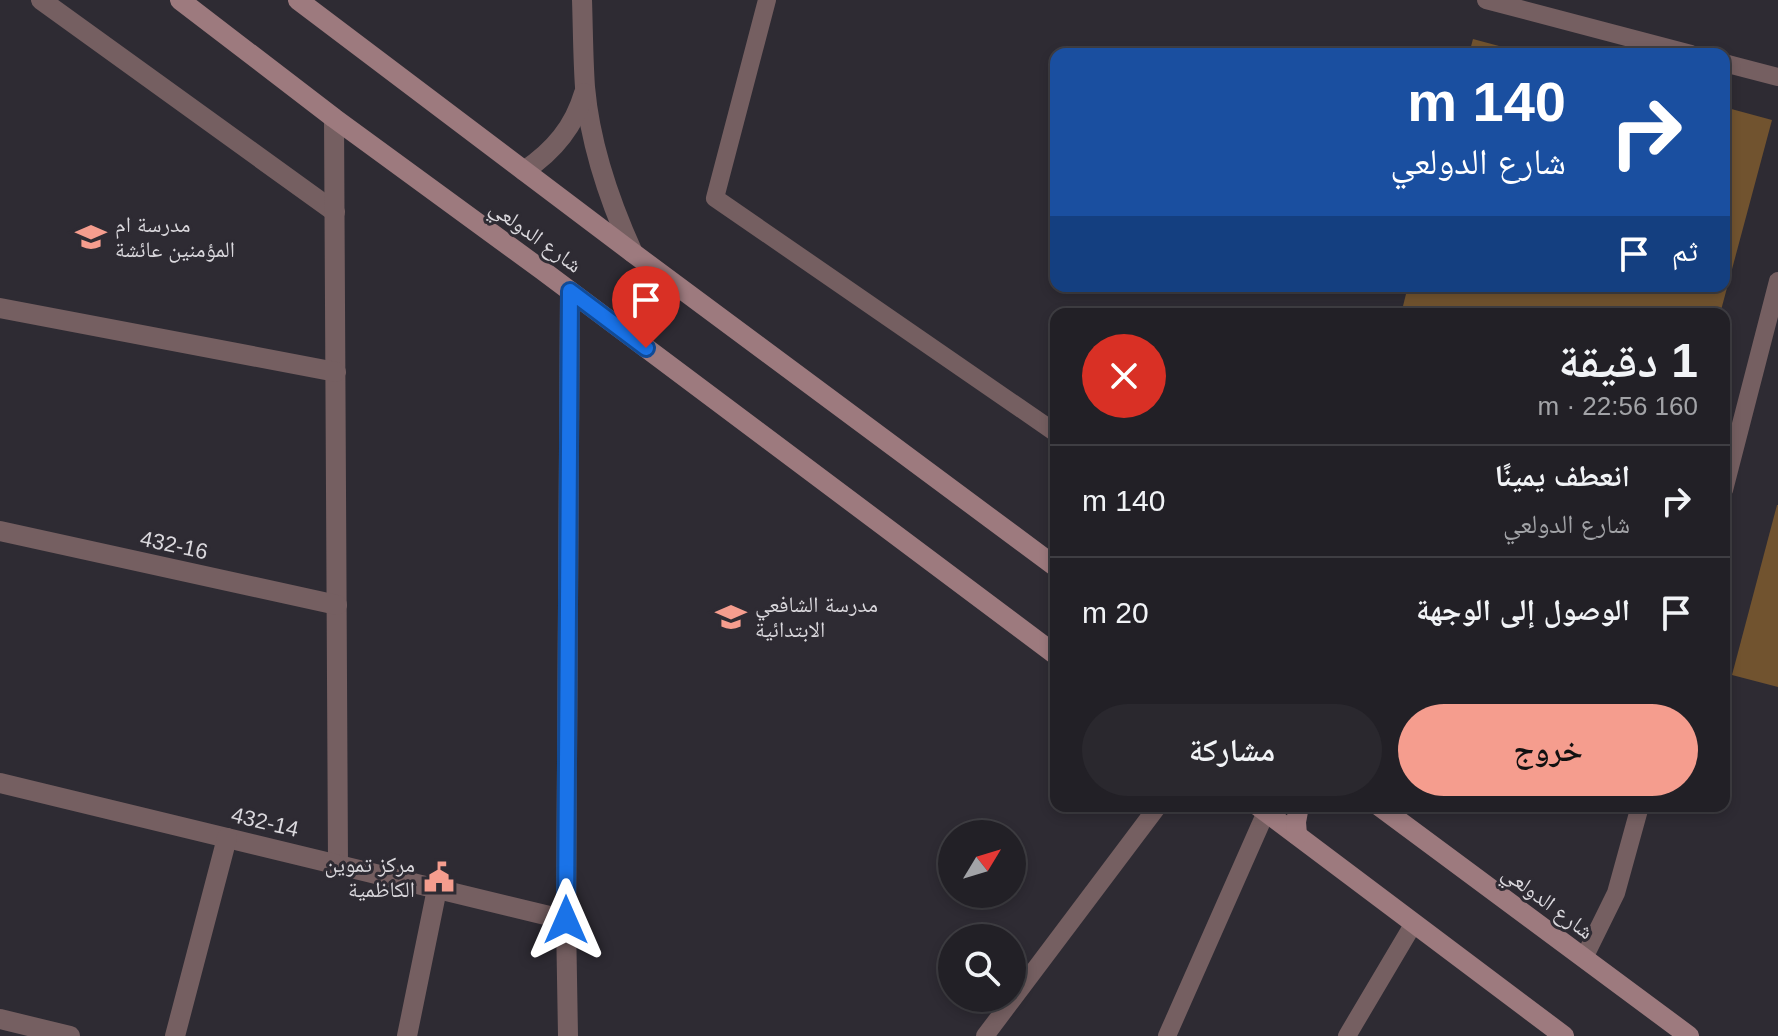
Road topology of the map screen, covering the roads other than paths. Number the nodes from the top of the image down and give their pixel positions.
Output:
1 (41, 0) edge
2 (180, 0) edge
3 (298, 0) edge
4 (582, 0) edge
5 (767, 0) edge
6 (1486, 0) edge
7 (1668, 48) edge
8 (1730, 65) edge
9 (1778, 77) edge
10 (585, 89) junction
11 (334, 118) junction
12 (524, 171) junction
13 (335, 212) junction
14 (633, 253) junction
15 (1778, 281) edge
16 (570, 291) junction
17 (0, 308) edge
18 (336, 372) junction
19 (1050, 429) edge
20 (1730, 467) edge
21 (0, 531) edge
22 (1050, 563) edge
23 (337, 605) junction
24 (1050, 651) edge
25 (0, 783) edge
26 (1153, 812) edge
27 (1261, 812) edge
28 (1266, 812) edge
29 (1298, 812) edge
30 (1387, 812) edge
31 (1638, 812) edge
32 (1297, 835) junction
33 (227, 838) junction
34 (338, 864) junction
35 (437, 889) junction
36 (566, 920) junction
37 (1414, 923) junction
38 (1584, 958) junction
39 (0, 1019) edge
40 (70, 1036) edge
41 (175, 1036) edge
42 (407, 1036) edge
43 (568, 1036) edge
44 (985, 1036) edge
45 (1167, 1036) edge
46 (1347, 1036) edge
47 (1564, 1036) edge
48 (1689, 1036) edge

1 - 13 street
2 - 11 main road, شارع الدولعي
3 - 12 main road, شارع الدولعي
4 - 10 street
5 - 19 lane
6 - 7 lane
8 - 9 lane
10 - 12 street
10 - 14 street
11 - 13 street
11 - 16 main road, شارع الدولعي
12 - 14 main road, شارع الدولعي
13 - 18 street
14 - 22 main road, شارع الدولعي
15 - 20 lane
16 - 24 main road, شارع الدولعي
16 - 36 street
17 - 18 street
18 - 23 street
21 - 23 street, 432-16
23 - 34 street
25 - 33 street, 432-14
26 - 44 lane
27 - 45 lane
28 - 32 main road
29 - 32 main road
30 - 38 main road, شارع الدولعي
31 - 38 lane
32 - 37 main road
33 - 34 street, 432-14
33 - 41 street
34 - 35 street, 432-14
35 - 36 street, 432-14
35 - 42 street
36 - 43 street
37 - 46 lane
37 - 47 main road
38 - 48 main road, شارع الدولعي
39 - 40 street

